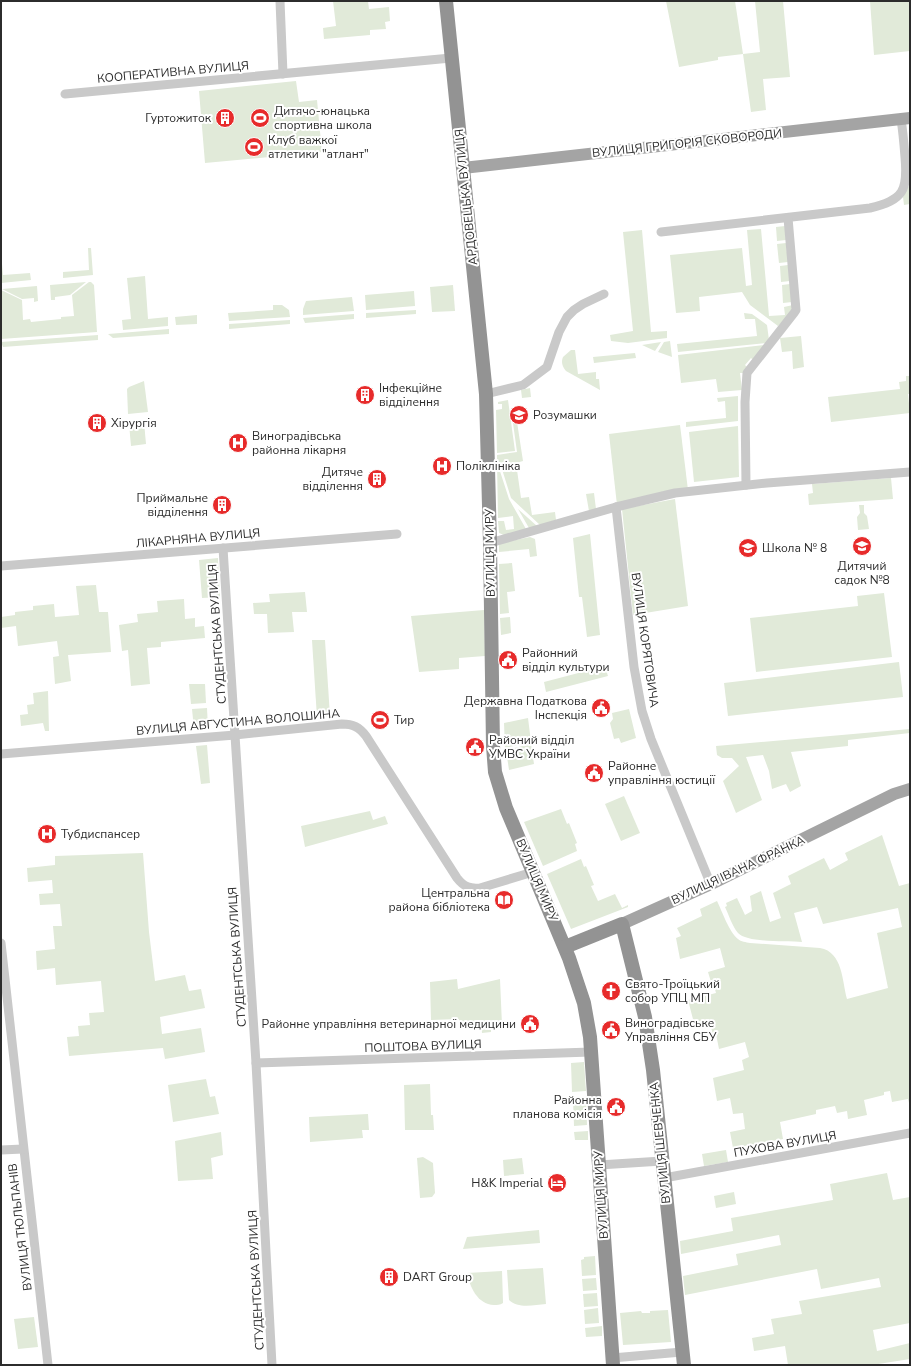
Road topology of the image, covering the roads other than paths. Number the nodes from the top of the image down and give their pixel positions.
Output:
1 (280, 1) edge
2 (446, 1) edge
3 (451, 58) junction
4 (283, 74) junction
5 (65, 94) dead end
6 (906, 118) edge
7 (463, 168) junction
8 (788, 218) junction
9 (661, 232) dead end
10 (604, 294) dead end
11 (486, 394) junction
12 (910, 472) edge
13 (746, 485) junction
14 (616, 506) junction
15 (397, 534) dead end
16 (490, 543) junction
17 (223, 548) junction
18 (1, 566) edge
19 (235, 735) junction
20 (1, 754) edge
21 (910, 789) edge
22 (533, 872) junction
23 (711, 884) junction
24 (622, 924) junction
25 (1, 943) edge
26 (565, 947) junction
27 (591, 1052) junction
28 (256, 1063) junction
29 (910, 1133) edge
30 (23, 1148) junction
31 (1, 1150) edge
32 (662, 1161) junction
33 (600, 1165) junction
34 (664, 1178) junction
35 (683, 1358) edge
36 (612, 1362) edge
37 (48, 1365) edge
38 (272, 1365) edge

1 - 4 street
2 - 3 highway, АРДОВЕЦЬКА ВУЛИЦЯ
3 - 4 street, КООПЕРАТИВНА ВУЛИЦЯ
3 - 7 highway, АРДОВЕЦЬКА ВУЛИЦЯ
4 - 5 street, КООПЕРАТИВНА ВУЛИЦЯ
6 - 7 main road, ВУЛИЦЯ ГРИГОРІЯ СКОВОРОДИ
6 - 8 street
7 - 11 highway, АРДОВЕЦЬКА ВУЛИЦЯ
8 - 9 street
8 - 13 street
10 - 11 street
11 - 16 highway, ВУЛИЦЯ МИРУ
12 - 13 street
13 - 14 street
14 - 16 street
14 - 23 street, ВУЛИЦЯ КОРЯТОВИЧА
15 - 17 street, ЛІКАРНЯНА ВУЛИЦЯ
16 - 22 highway, ВУЛИЦЯ МИРУ
17 - 18 street, ЛІКАРНЯНА ВУЛИЦЯ
17 - 19 street, СТУДЕНТСЬКА ВУЛИЦЯ
19 - 20 street, ВУЛИЦЯ АВГУСТИНА ВОЛОШИНА
19 - 22 street, ВУЛИЦЯ АВГУСТИНА ВОЛОШИНА
19 - 28 street, СТУДЕНТСЬКА ВУЛИЦЯ
21 - 23 main road, ВУЛИЦЯ ІВАНА ФРАНКА
22 - 26 highway, ВУЛИЦЯ МИРУ
23 - 24 main road, ВУЛИЦЯ ІВАНА ФРАНКА
24 - 26 highway, ВУЛИЦЯ ІВАНА ФРАНКА
24 - 32 highway, ВУЛИЦЯ ШЕВЧЕНКА
25 - 30 street, ВУЛИЦЯ ТЮЛЬПАНІВ
26 - 27 highway, ВУЛИЦЯ МИРУ
27 - 28 street, ПОШТОВА ВУЛИЦЯ
27 - 33 highway, ВУЛИЦЯ МИРУ
28 - 38 street, СТУДЕНТСЬКА ВУЛИЦЯ
29 - 34 street, ПУХОВА ВУЛИЦЯ
30 - 31 street
30 - 37 street, ВУЛИЦЯ ТЮЛЬПАНІВ
32 - 33 street
32 - 34 highway, ВУЛИЦЯ ШЕВЧЕНКА
33 - 36 highway, ВУЛИЦЯ МИРУ
34 - 35 highway, ВУЛИЦЯ ШЕВЧЕНКА
35 - 36 street

